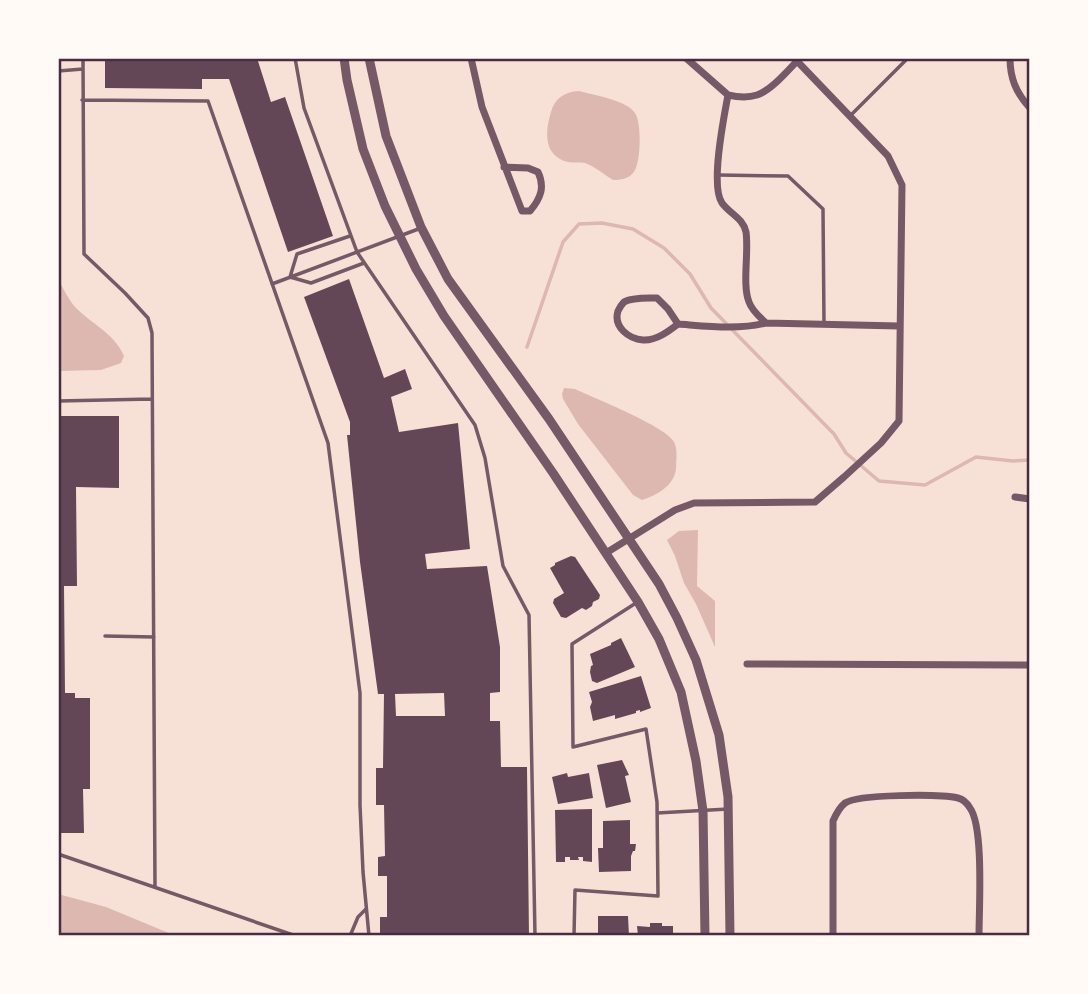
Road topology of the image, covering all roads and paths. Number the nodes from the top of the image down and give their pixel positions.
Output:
1 (83, 58) edge
2 (295, 58) edge
3 (344, 58) edge
4 (369, 58) edge
5 (471, 58) edge
6 (686, 58) edge
7 (908, 58) edge
8 (1010, 58) edge
9 (799, 59) edge
10 (83, 69) junction
11 (58, 71) edge
12 (728, 95) junction
13 (82, 100) junction
14 (1030, 108) edge
15 (850, 116) junction
16 (504, 167) junction
17 (718, 176) junction
18 (421, 228) junction
19 (351, 236) junction
20 (399, 237) junction
21 (357, 252) junction
22 (364, 263) junction
23 (290, 277) junction
24 (272, 284) junction
25 (766, 323) junction
26 (678, 324) junction
27 (824, 324) junction
28 (899, 326) junction
29 (152, 399) junction
30 (58, 401) edge
31 (1016, 497) dead end
32 (1030, 499) edge
33 (628, 540) junction
34 (606, 553) junction
35 (638, 602) junction
36 (105, 636) dead end
37 (154, 637) junction
38 (747, 664) dead end
39 (1030, 665) edge
40 (728, 808) junction
41 (703, 811) junction
42 (657, 813) junction
43 (58, 854) edge
44 (155, 887) junction
45 (366, 909) junction
46 (296, 936) edge
47 (350, 936) edge
48 (369, 936) edge
49 (535, 936) edge
50 (574, 936) edge
51 (705, 936) edge
52 (730, 936) edge
53 (833, 936) edge
54 (979, 936) edge

1 - 10 lane
2 - 19 lane
3 - 20 street
4 - 18 street
5 - 16 street
6 - 12 street
7 - 15 lane
8 - 14 street
9 - 12 street
9 - 15 street
10 - 11 lane
10 - 13 lane
12 - 17 street
13 - 24 lane
13 - 29 lane
15 - 28 street
16 - 16 street
17 - 25 street
17 - 27 lane
18 - 20 lane
18 - 33 street
19 - 21 lane
19 - 23 lane
20 - 21 lane
20 - 34 street
21 - 22 lane
21 - 23 lane
22 - 23 lane
22 - 49 lane
23 - 24 lane
24 - 45 lane
25 - 26 street
25 - 27 street
26 - 26 street
27 - 28 street
28 - 33 street
29 - 30 lane
29 - 37 lane
31 - 32 street
33 - 34 street
33 - 40 street
34 - 35 street
35 - 41 street
35 - 42 lane
36 - 37 lane
37 - 44 lane
38 - 39 street
40 - 41 lane
40 - 52 street
41 - 42 lane
41 - 51 street
42 - 50 lane
43 - 44 lane
44 - 46 lane
45 - 47 lane
45 - 48 lane
53 - 54 street

